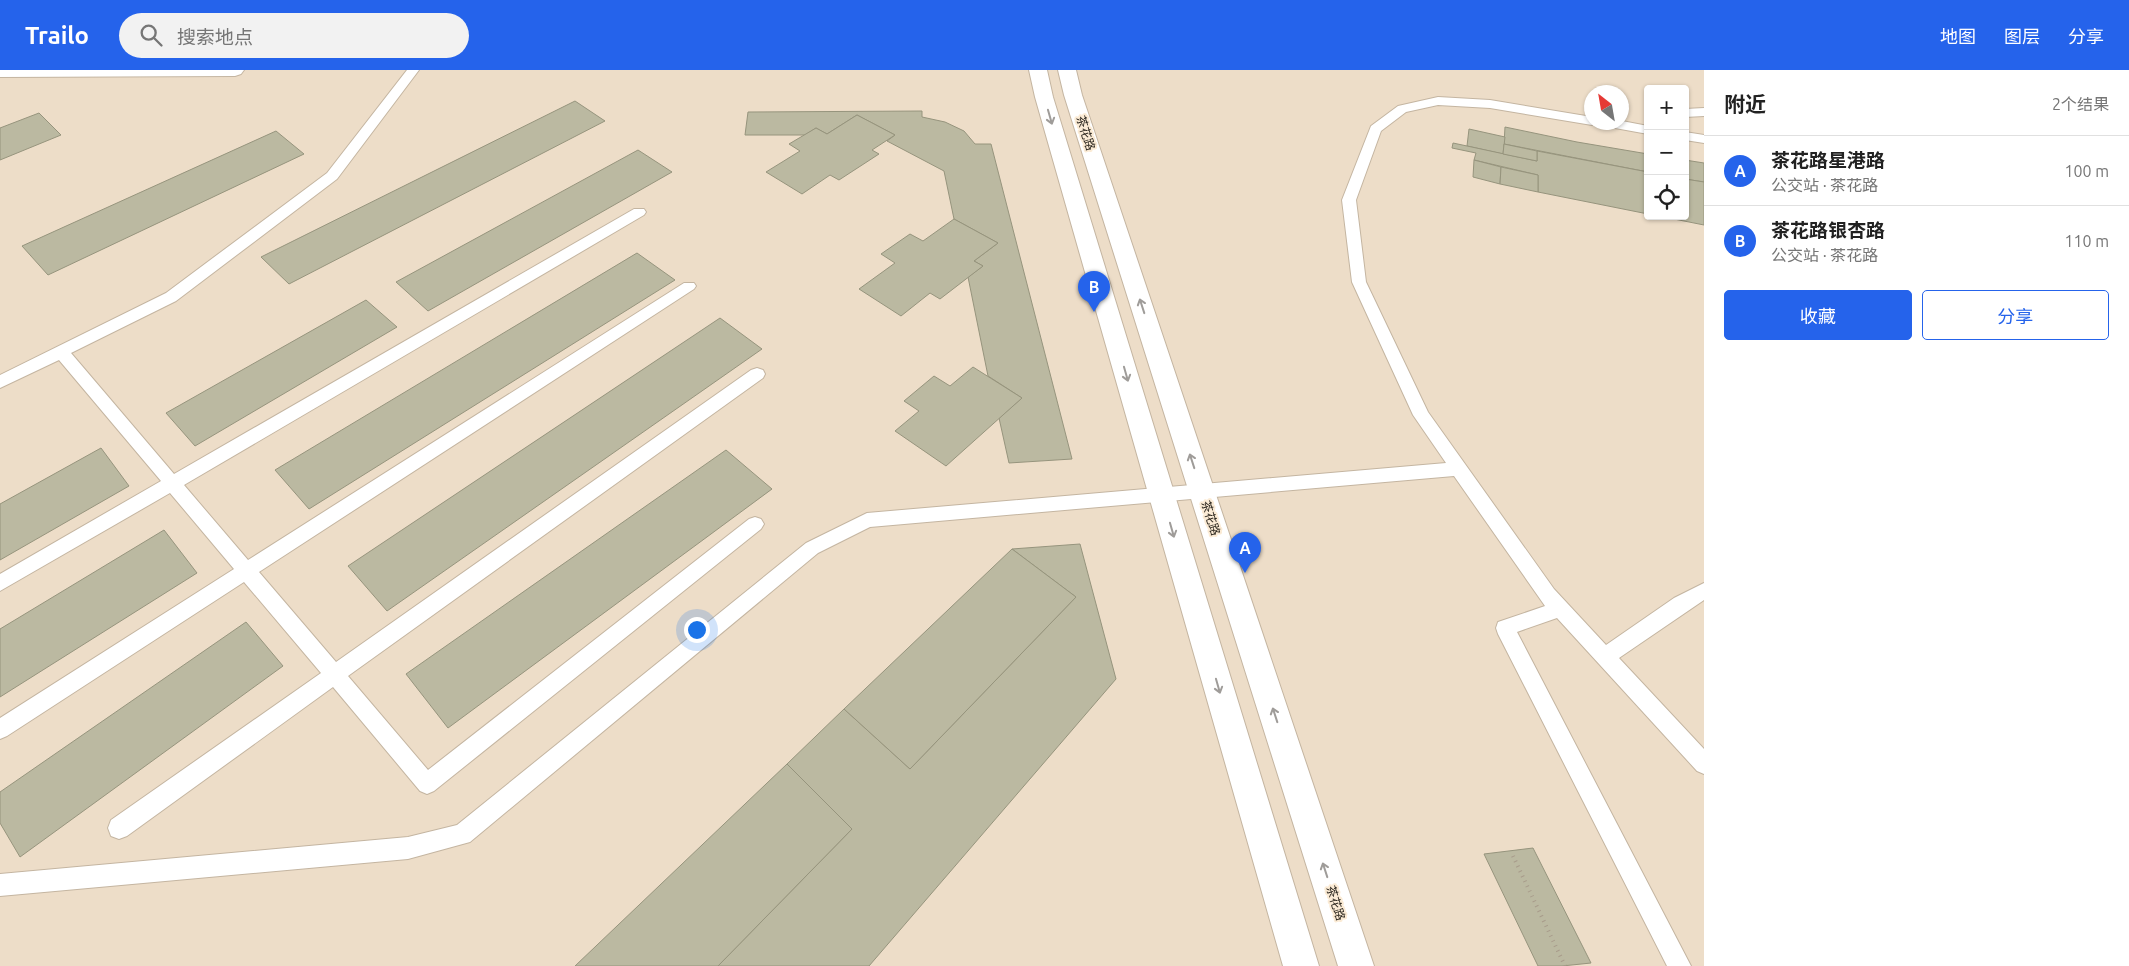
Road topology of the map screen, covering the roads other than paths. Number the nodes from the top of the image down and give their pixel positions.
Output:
1 (235, 70) edge
2 (414, 70) edge
3 (1038, 70) edge
4 (1067, 70) edge
5 (0, 71) edge
6 (1704, 112) edge
7 (1689, 113) edge
8 (1584, 119) edge
9 (1629, 127) edge
10 (1644, 129) edge
11 (1689, 137) edge
12 (1704, 139) edge
13 (638, 212) dead end
14 (689, 286) dead end
15 (61, 352) junction
16 (757, 374) dead end
17 (0, 382) edge
18 (1459, 469) junction
19 (172, 483) junction
20 (1202, 491) junction
21 (1162, 495) junction
22 (755, 524) dead end
23 (247, 570) junction
24 (0, 584) edge
25 (1704, 591) edge
26 (1560, 609) junction
27 (1605, 657) junction
28 (335, 675) junction
29 (0, 729) edge
30 (1704, 764) edge
31 (120, 828) dead end
32 (0, 885) edge
33 (1301, 966) edge
34 (1356, 966) edge
35 (1679, 966) edge

1 - 5 main road
2 - 15 lane
3 -> 21 main road
20 -> 4 main road, 茶花路
6 - 7 lane
8 - 18 lane
9 - 10 lane
11 - 12 lane
13 - 19 lane
14 - 23 lane
15 - 17 lane
15 - 19 lane
16 - 28 lane
18 - 20 lane
18 - 26 lane
19 - 23 lane
19 - 24 lane
20 - 21 lane
34 -> 20 main road, 茶花路
21 - 32 lane
21 -> 33 main road
22 - 28 lane
23 - 28 lane
23 - 29 lane
25 - 27 lane
26 - 27 lane
26 - 35 lane
27 - 30 lane
28 - 31 lane

